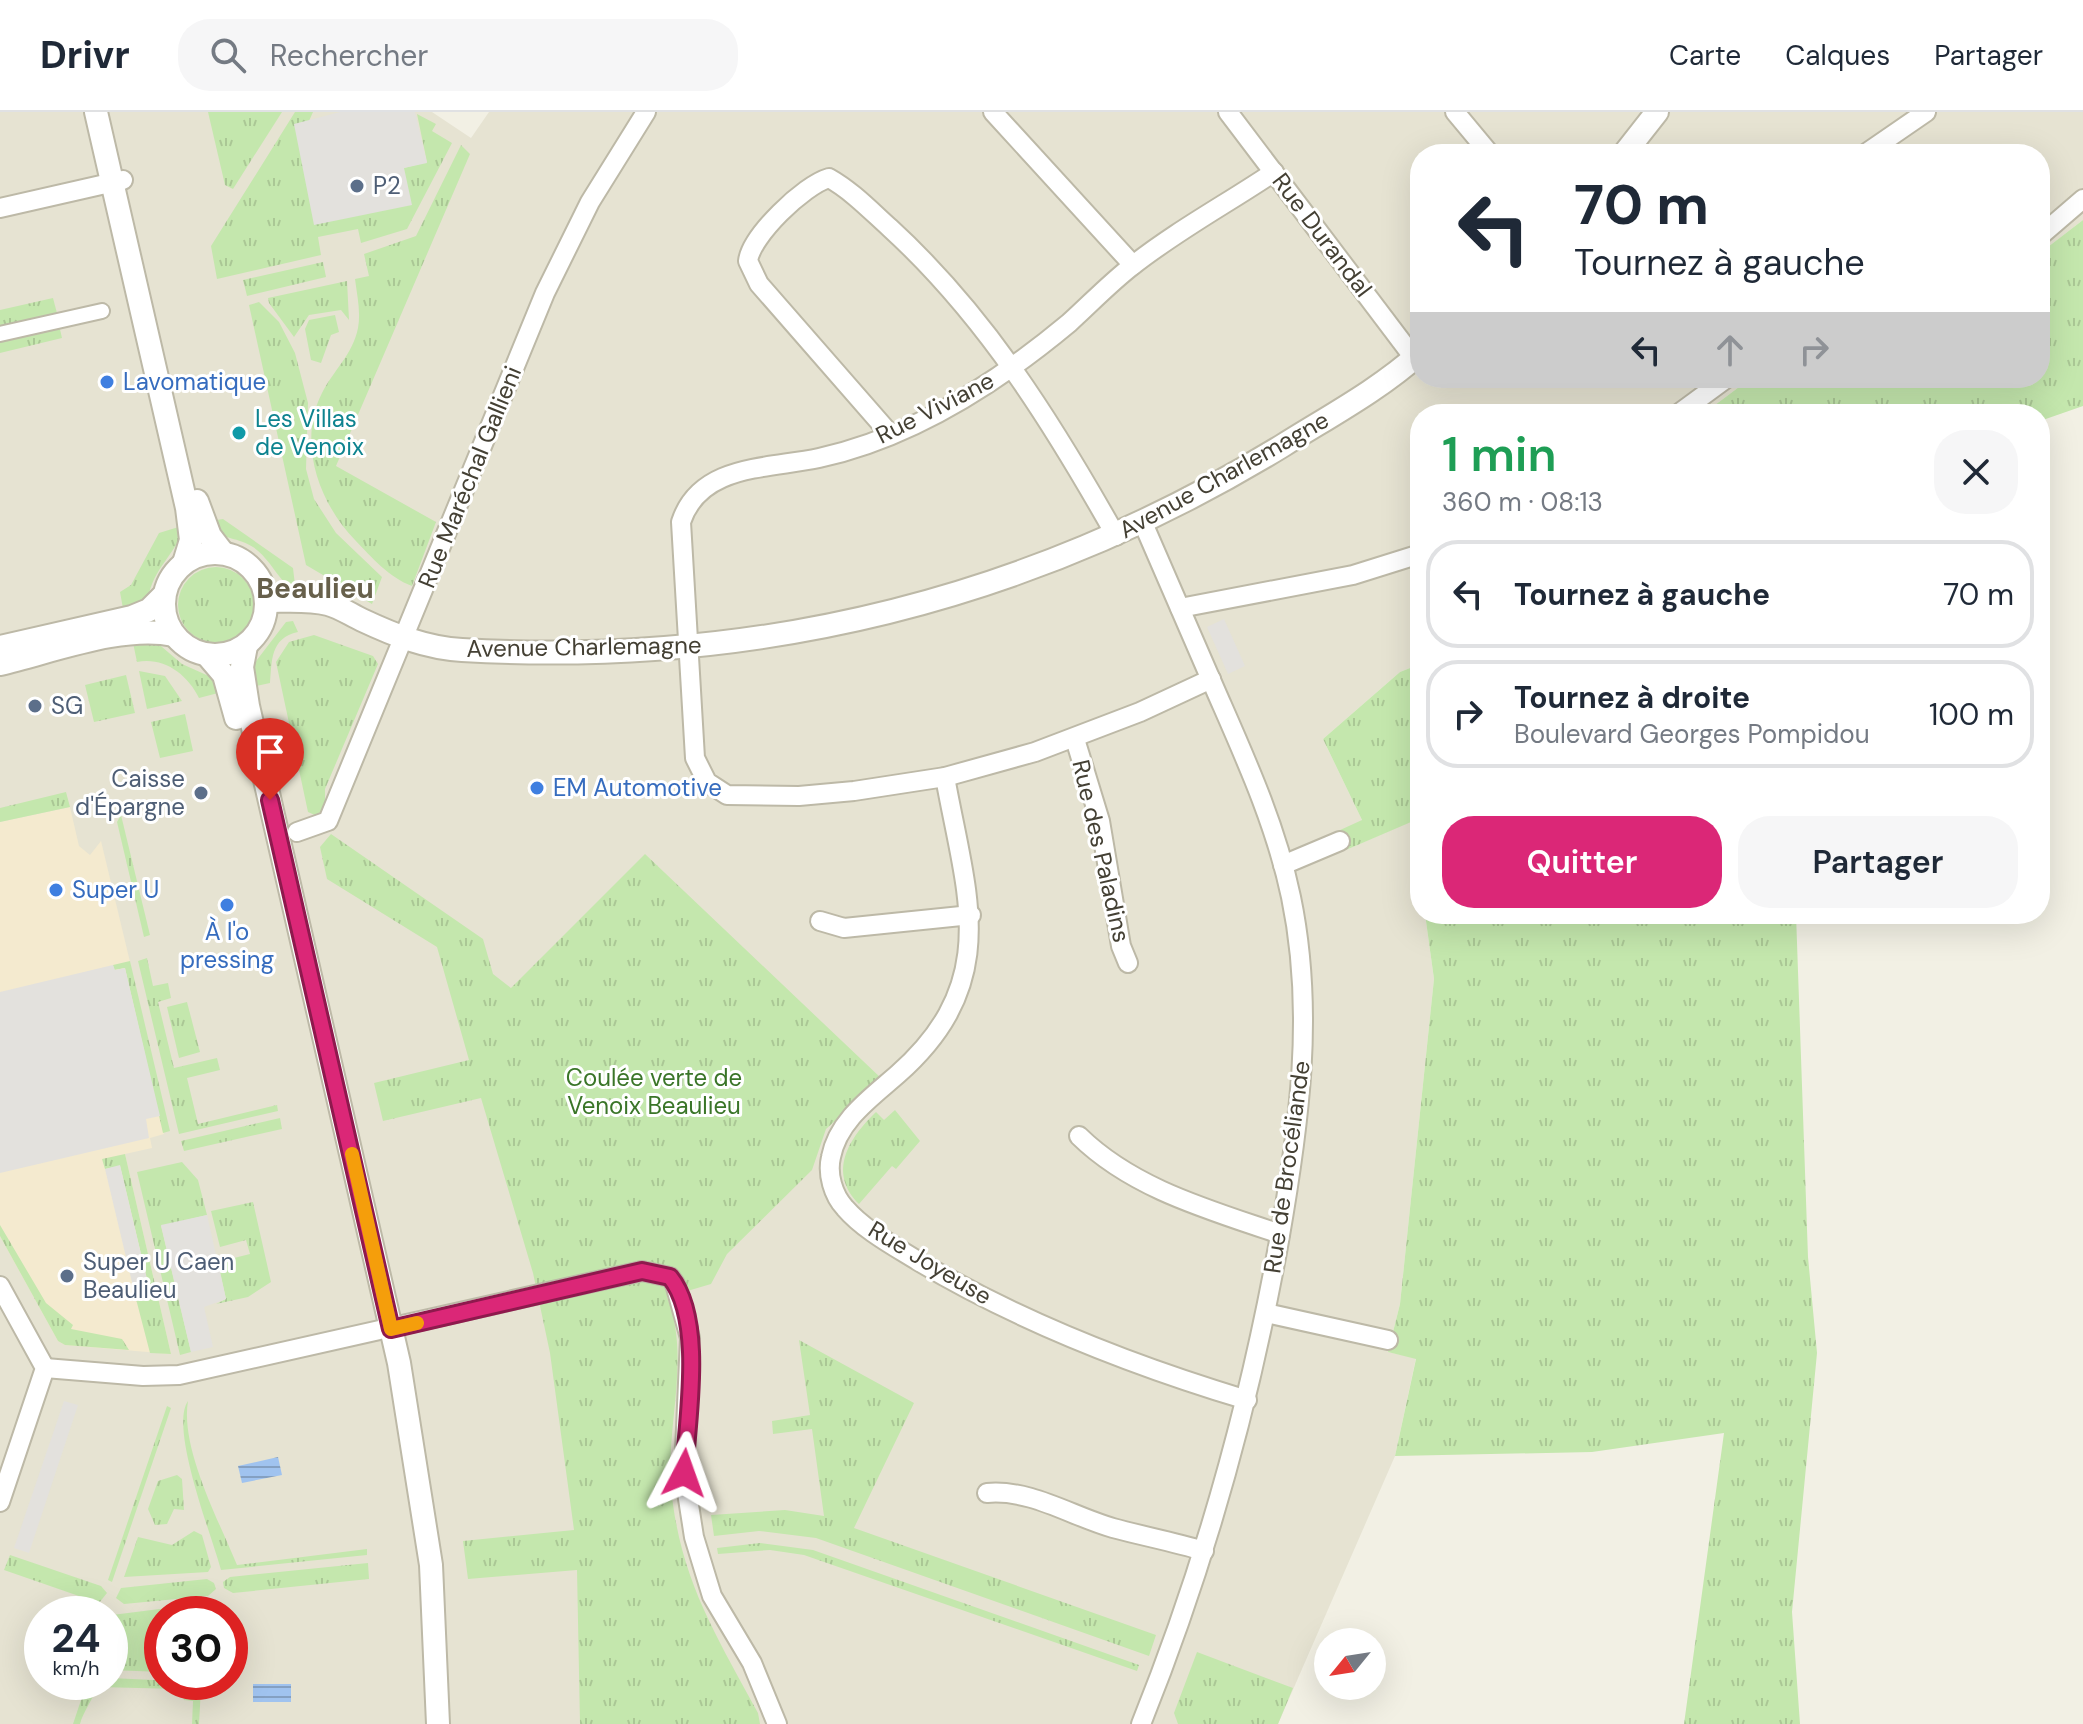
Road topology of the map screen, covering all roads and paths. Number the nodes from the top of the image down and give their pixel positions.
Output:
1 (96, 112) edge
2 (107, 112) edge
3 (646, 112) edge
4 (993, 112) edge
5 (1228, 112) edge
6 (1455, 112) edge
7 (1657, 112) edge
8 (1926, 112) edge
9 (1482, 144) edge
10 (1632, 144) edge
11 (1880, 144) edge
12 (1274, 172) junction
13 (118, 182) junction
14 (2083, 199) edge
15 (0, 208) edge
16 (2050, 227) edge
17 (1133, 265) junction
18 (102, 311) dead end
19 (0, 334) edge
20 (1410, 347) edge
21 (1410, 361) edge
22 (1012, 367) junction
23 (1713, 388) edge
24 (1692, 404) edge
25 (890, 434) junction
26 (1143, 523) junction
27 (1116, 536) junction
28 (223, 553) junction
29 (1410, 557) edge
30 (184, 563) junction
31 (164, 595) junction
32 (267, 601) junction
33 (1180, 608) junction
34 (174, 635) junction
35 (404, 638) junction
36 (246, 646) junction
37 (689, 646) junction
38 (0, 647) edge
39 (207, 655) junction
40 (0, 664) edge
41 (1211, 679) junction
42 (1075, 739) junction
43 (945, 777) junction
44 (297, 832) dead end
45 (1340, 841) dead end
46 (1283, 865) junction
47 (971, 915) junction
48 (820, 921) dead end
49 (1128, 963) dead end
50 (1079, 1136) dead end
51 (1280, 1234) junction
52 (0, 1286) edge
53 (1266, 1313) junction
54 (385, 1330) junction
55 (1388, 1340) dead end
56 (45, 1368) junction
57 (1247, 1400) junction
58 (987, 1493) dead end
59 (0, 1502) edge
60 (1204, 1551) junction
61 (424, 1724) edge
62 (438, 1724) edge
63 (777, 1724) edge
64 (1141, 1724) edge

1 - 13 street
2 - 13 street
3 - 35 street, Rue Maréchal Gallieni
4 - 17 street
5 - 12 street, Rue Durandal
6 - 9 street
7 - 10 street
8 - 11 street
12 - 17 street, Rue Viviane
12 - 20 street, Rue Durandal
13 - 15 street
13 - 28 street
13 - 30 street
14 - 16 street
17 - 22 street, Rue Viviane
18 - 19 street
21 - 26 street, Avenue Charlemagne
22 - 25 street, Rue Viviane
22 - 25 street
22 - 27 street
23 - 24 street
25 - 37 street, Rue Viviane
26 - 27 street, Avenue Charlemagne
26 - 33 street, Rue de Brocéliande
27 - 37 street, Avenue Charlemagne
28 - 30 street
28 - 32 street
29 - 33 street
30 - 31 street
31 - 34 street
31 - 38 street
32 - 35 street, Avenue Charlemagne
32 - 36 street
33 - 41 street, Rue de Brocéliande
34 - 39 street
34 - 40 street
35 - 37 street, Avenue Charlemagne
35 - 44 street, Rue Maréchal Gallieni
36 - 39 street
36 - 54 street
37 - 43 street, Rue Viviane
39 - 54 street
41 - 42 street
41 - 46 street, Rue de Brocéliande
42 - 43 street
42 - 49 street, Rue des Paladins
43 - 47 street, Rue Joyeuse
45 - 46 street
46 - 51 street, Rue de Brocéliande
47 - 48 street
47 - 57 street, Rue Joyeuse
50 - 51 street
51 - 53 street, Rue de Brocéliande
52 - 56 street
53 - 55 street
53 - 57 street, Rue de Brocéliande
54 - 56 street
54 - 61 street
54 - 62 street
54 - 63 street
56 - 59 street
57 - 60 street, Rue de Brocéliande
58 - 60 street
60 - 64 street, Rue de Brocéliande

